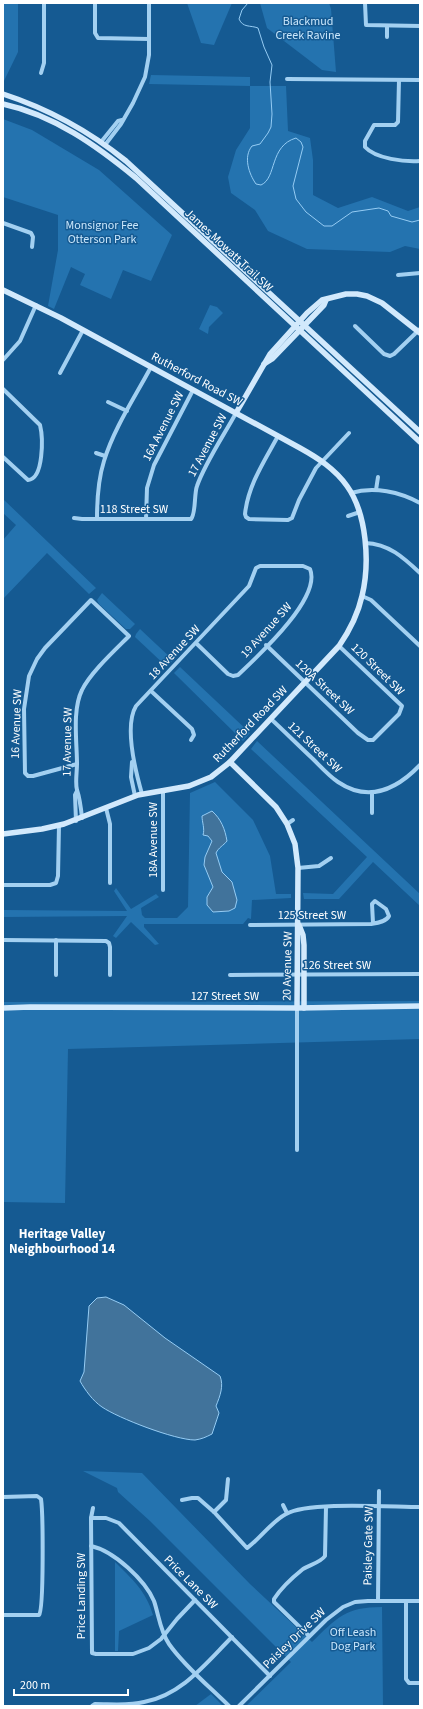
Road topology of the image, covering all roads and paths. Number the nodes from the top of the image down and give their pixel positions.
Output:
1 (44, 3) edge
2 (95, 3) edge
3 (149, 3) edge
4 (365, 3) edge
5 (387, 26) junction
6 (420, 26) edge
7 (387, 37) dead end
8 (149, 39) junction
9 (41, 73) dead end
10 (287, 79) dead end
11 (399, 80) junction
12 (420, 80) edge
13 (3, 94) edge
14 (3, 104) edge
15 (103, 143) junction
16 (99, 149) junction
17 (420, 161) edge
18 (3, 223) edge
19 (32, 247) dead end
20 (420, 273) edge
21 (398, 275) dead end
22 (3, 290) edge
23 (326, 300) junction
24 (36, 305) junction
25 (300, 321) junction
26 (305, 325) junction
27 (355, 326) dead end
28 (297, 328) junction
29 (83, 330) junction
30 (419, 331) edge
31 (3, 360) edge
32 (151, 367) junction
33 (60, 372) dead end
34 (3, 389) edge
35 (194, 390) junction
36 (108, 402) dead end
37 (127, 411) junction
38 (236, 413) junction
39 (420, 432) edge
40 (349, 434) dead end
41 (278, 436) junction
42 (420, 442) edge
43 (96, 453) dead end
44 (105, 456) junction
45 (3, 458) edge
46 (322, 461) junction
47 (378, 477) dead end
48 (376, 490) junction
49 (351, 493) junction
50 (420, 504) edge
51 (360, 512) junction
52 (348, 516) dead end
53 (74, 518) dead end
54 (192, 518) joint
55 (97, 519) junction
56 (146, 519) junction
57 (365, 543) junction
58 (310, 570) joint
59 (420, 573) edge
60 (362, 596) junction
61 (91, 600) joint
62 (196, 643) junction
63 (266, 645) junction
64 (339, 646) junction
65 (420, 646) edge
66 (305, 682) junction
67 (151, 691) junction
68 (270, 719) junction
69 (191, 740) dead end
70 (372, 741) joint
71 (133, 760) junction
72 (230, 762) junction
73 (77, 764) junction
74 (420, 765) edge
75 (164, 790) junction
76 (372, 792) junction
77 (142, 794) junction
78 (135, 796) junction
79 (106, 808) junction
80 (372, 812) dead end
81 (78, 819) junction
82 (293, 820) dead end
83 (287, 824) junction
84 (59, 825) junction
85 (3, 834) edge
86 (331, 858) dead end
87 (298, 868) junction
88 (110, 883) dead end
89 (3, 885) edge
90 (164, 890) dead end
91 (374, 923) junction
92 (250, 925) dead end
93 (298, 925) junction
94 (3, 940) edge
95 (56, 940) junction
96 (420, 974) edge
97 (56, 975) dead end
98 (110, 975) dead end
99 (297, 975) junction
100 (304, 975) junction
101 (230, 976) dead end
102 (30, 1006) junction
103 (420, 1006) edge
104 (3, 1008) edge
105 (297, 1008) junction
106 (304, 1008) junction
107 (3, 1012) edge
108 (297, 1150) dead end
109 (228, 1480) dead end
110 (379, 1491) dead end
111 (3, 1497) edge
112 (182, 1500) dead end
113 (283, 1505) dead end
114 (326, 1507) junction
115 (379, 1507) junction
116 (420, 1507) edge
117 (93, 1508) dead end
118 (214, 1512) junction
119 (287, 1513) junction
120 (91, 1518) junction
121 (91, 1546) junction
122 (195, 1600) junction
123 (378, 1601) junction
124 (406, 1601) junction
125 (420, 1601) edge
126 (3, 1615) edge
127 (164, 1635) junction
128 (309, 1636) junction
129 (232, 1637) junction
130 (196, 1673) junction
131 (270, 1676) junction
132 (420, 1683) edge
133 (92, 1706) edge
134 (229, 1706) edge
135 (239, 1706) edge

1 - 9 street
2 - 8 street
3 - 8 street
4 - 5 street
5 - 6 street
5 - 7 street
8 - 15 street
10 - 11 street
11 - 12 street
11 - 17 street
13 - 15 street, James Mowatt Trail SW
14 - 16 street, James Mowatt Trail SW
15 - 16 street
15 - 25 street, James Mowatt Trail SW
16 - 28 street, James Mowatt Trail SW
18 - 19 street
20 - 21 street
22 - 24 street, Rutherford Road SW
23 - 25 street, 17 Avenue SW
23 - 26 street, 17 Avenue SW
23 - 30 street, 17 Avenue SW
24 - 29 street, Rutherford Road SW
24 - 31 street
25 - 26 street, James Mowatt Trail SW
25 - 28 street, 17 Avenue SW
26 - 28 street, 17 Avenue SW
26 - 39 street, James Mowatt Trail SW
27 - 30 street
28 - 38 street, 17 Avenue SW
28 - 42 street, James Mowatt Trail SW
29 - 32 street, Rutherford Road SW
29 - 33 street
32 - 35 street, Rutherford Road SW
32 - 37 street
34 - 45 street
35 - 38 street, Rutherford Road SW
35 - 56 street, 16A Avenue SW
36 - 37 street
37 - 44 street
38 - 41 street, Rutherford Road SW
38 - 54 street, 17 Avenue SW
40 - 46 street
41 - 46 street, Rutherford Road SW
41 - 46 street
43 - 44 street
44 - 55 street
46 - 49 street, Rutherford Road SW
47 - 48 street
48 - 49 street
48 - 50 street
49 - 51 street, Rutherford Road SW
51 - 52 street
51 - 57 street, Rutherford Road SW
53 - 55 street, 118 Street SW
54 - 56 street, 118 Street SW
55 - 56 street, 118 Street SW
57 - 59 street
57 - 60 street, Rutherford Road SW
58 - 62 street, 18 Avenue SW
58 - 63 street, 19 Avenue SW
60 - 64 street, Rutherford Road SW
60 - 65 street
61 - 73 street, 17 Avenue SW
61 - 73 street, 16 Avenue SW
62 - 63 street, 19 Avenue SW
62 - 67 street, 18 Avenue SW
63 - 66 street, 120A Street SW
64 - 66 street, Rutherford Road SW
64 - 70 street, 120 Street SW
66 - 68 street, Rutherford Road SW
66 - 70 street, 120A Street SW
67 - 69 street
67 - 71 street, 18 Avenue SW
68 - 72 street, Rutherford Road SW
68 - 76 street, 121 Street SW
71 - 77 street, 18 Avenue SW
71 - 78 street, 18 Avenue SW
72 - 75 street, Rutherford Road SW
72 - 83 street, 20 Avenue SW
73 - 81 street, 17 Avenue SW
74 - 76 street
75 - 77 street, Rutherford Road SW
75 - 90 street, 18A Avenue SW
76 - 80 street
77 - 78 street, Rutherford Road SW
78 - 79 street, Rutherford Road SW
79 - 81 street, Rutherford Road SW
79 - 88 street
81 - 84 street, Rutherford Road SW
82 - 83 street
83 - 87 street, 20 Avenue SW
84 - 85 street, Rutherford Road SW
84 - 89 street
86 - 87 street
87 - 93 street, 20 Avenue SW
91 - 91 street
91 - 93 street, 125 Street SW
92 - 93 street, 125 Street SW
93 - 99 street, 20 Avenue SW
93 - 100 street, 20 Avenue SW
94 - 95 street
95 - 97 street
95 - 98 street
96 - 100 street, 126 Street SW
99 - 100 street, 126 Street SW
99 - 101 street, 126 Street SW
99 - 105 street, 20 Avenue SW
100 - 106 street, 20 Avenue SW
102 - 104 street, 127 Street SW
102 - 105 street, 127 Street SW
102 - 107 street, 127 Street SW
103 - 106 street, 127 Street SW
105 - 106 street, 127 Street SW
105 - 108 street
109 - 118 street
110 - 115 street, Paisley Gate SW
111 - 126 street
112 - 118 street
113 - 119 street
114 - 115 street
114 - 119 street
114 - 128 street
115 - 116 street
115 - 123 street, Paisley Gate SW
117 - 120 street, Price Landing SW
118 - 119 street
120 - 121 street, Price Landing SW
120 - 122 street, Price Lane SW
121 - 127 street
121 - 127 street, Price Landing SW
122 - 127 street
122 - 129 street, Price Lane SW
123 - 124 street, Paisley Drive SW
123 - 128 street, Paisley Drive SW
124 - 125 street, Paisley Drive SW
124 - 132 street
127 - 130 street
128 - 131 street, Paisley Drive SW
129 - 130 street
129 - 131 street, Price Lane SW
130 - 133 street
130 - 134 street
131 - 135 street, Paisley Drive SW

